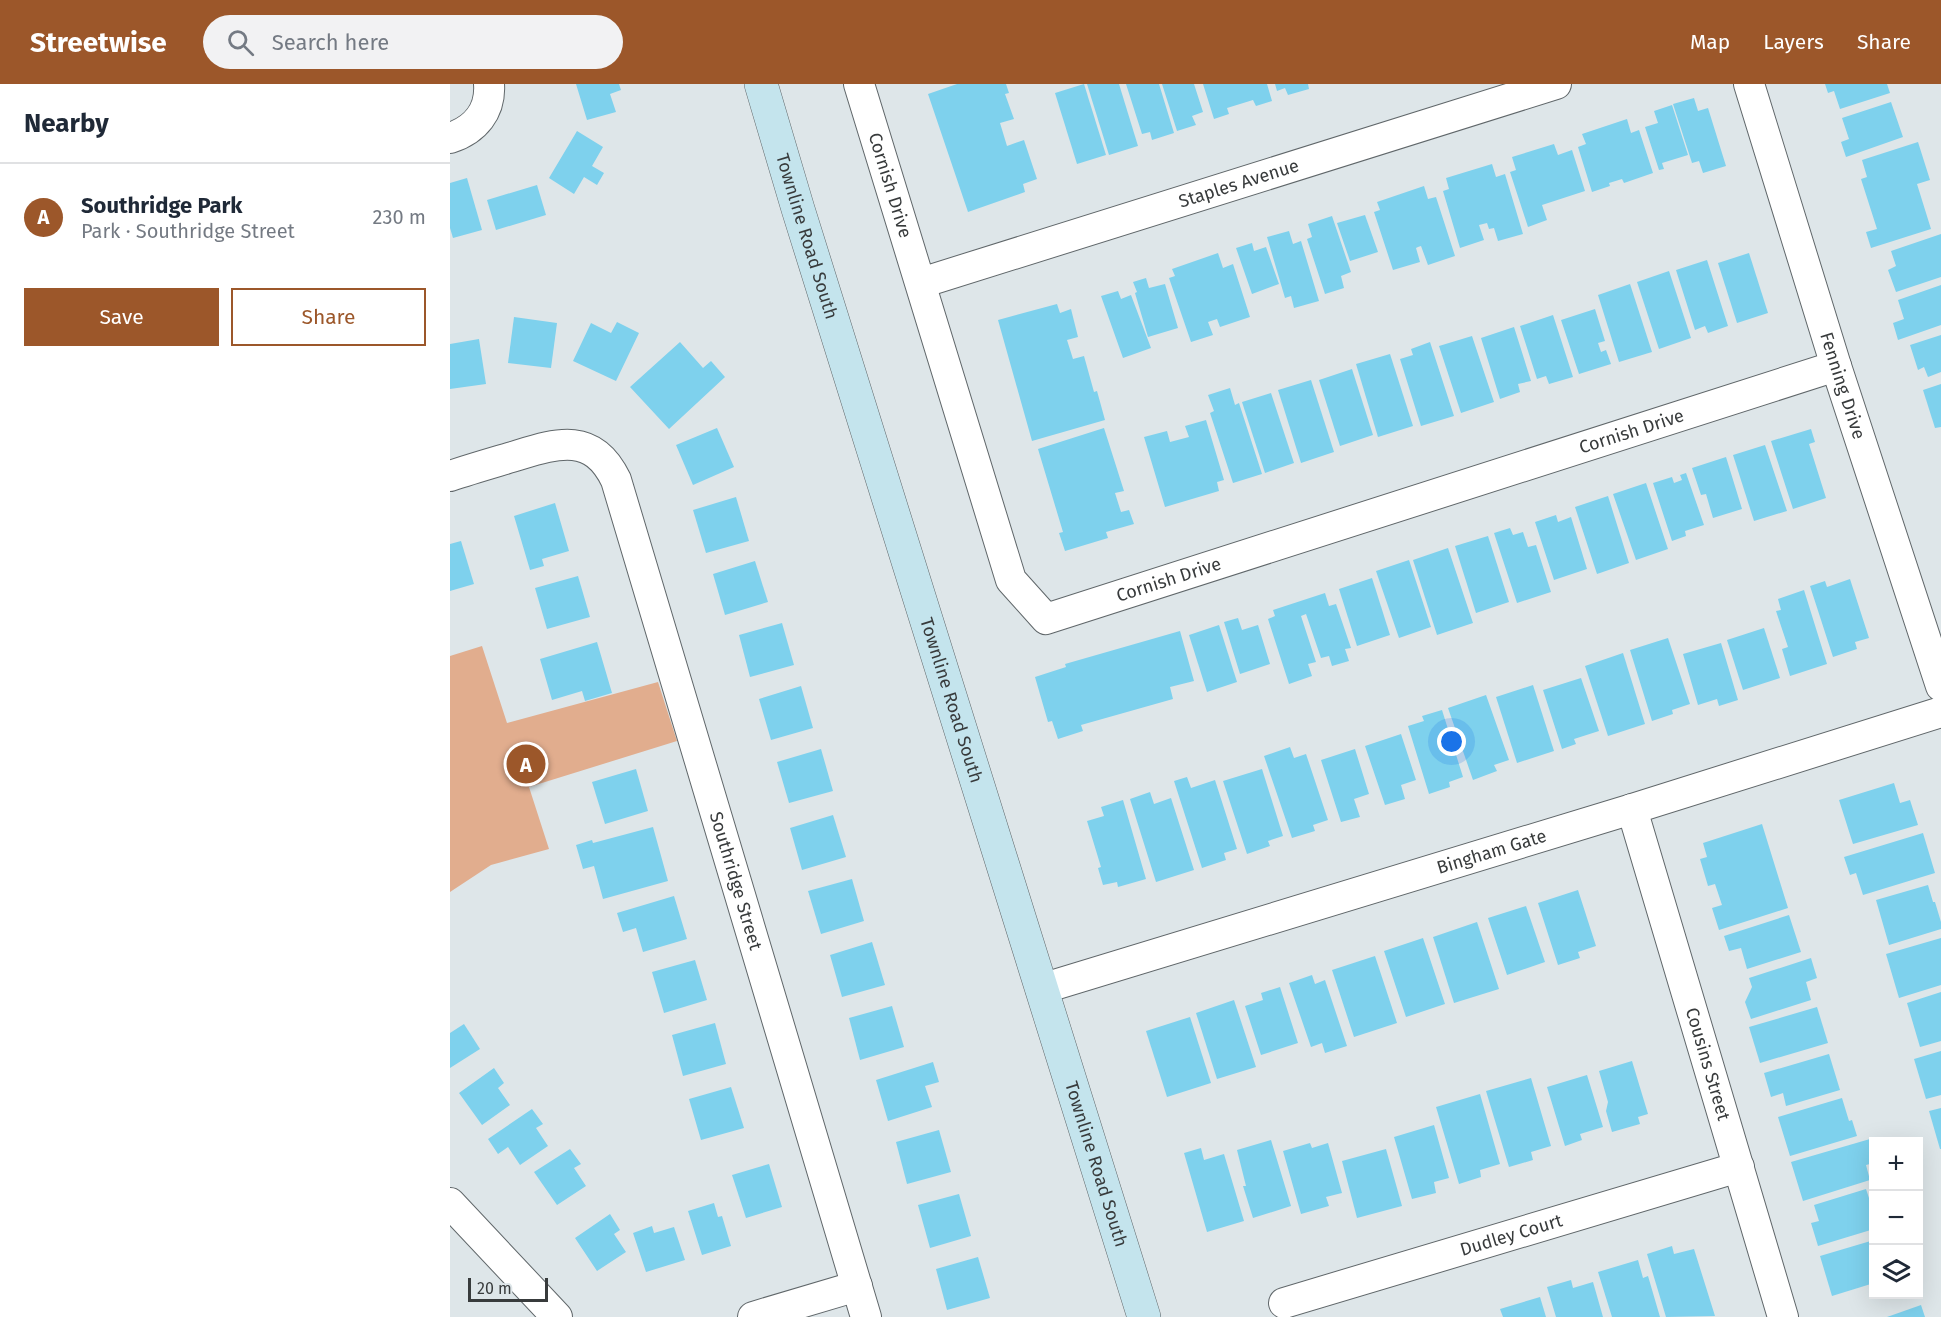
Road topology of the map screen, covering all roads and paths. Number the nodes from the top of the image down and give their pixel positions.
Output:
1 (489, 84) edge
2 (761, 84) edge
3 (858, 84) edge
4 (1556, 84) edge
5 (1749, 84) edge
6 (450, 138) edge
7 (921, 283) junction
8 (1836, 366) junction
9 (450, 476) edge
10 (1941, 686) edge
11 (1941, 711) edge
12 (1632, 809) junction
13 (1041, 989) junction
14 (1739, 1167) junction
15 (450, 1203) edge
16 (857, 1286) junction
17 (1284, 1303) dead end
18 (557, 1317) edge
19 (753, 1317) edge
20 (867, 1317) edge
21 (1144, 1317) edge
22 (1783, 1317) edge

1 - 6 street
2 - 13 street, Townline Road South
3 - 7 street, Cornish Drive
4 - 7 street, Staples Avenue
5 - 8 street, Fenning Drive
7 - 8 street, Cornish Drive
8 - 10 street, Fenning Drive
9 - 16 street, Southridge Street
11 - 12 street, Bingham Gate
12 - 13 street, Bingham Gate
12 - 14 street, Cousins Street
13 - 21 street, Townline Road South
14 - 17 street, Dudley Court
14 - 22 street, Cousins Street
15 - 18 street
16 - 19 street
16 - 20 street, Southridge Street

